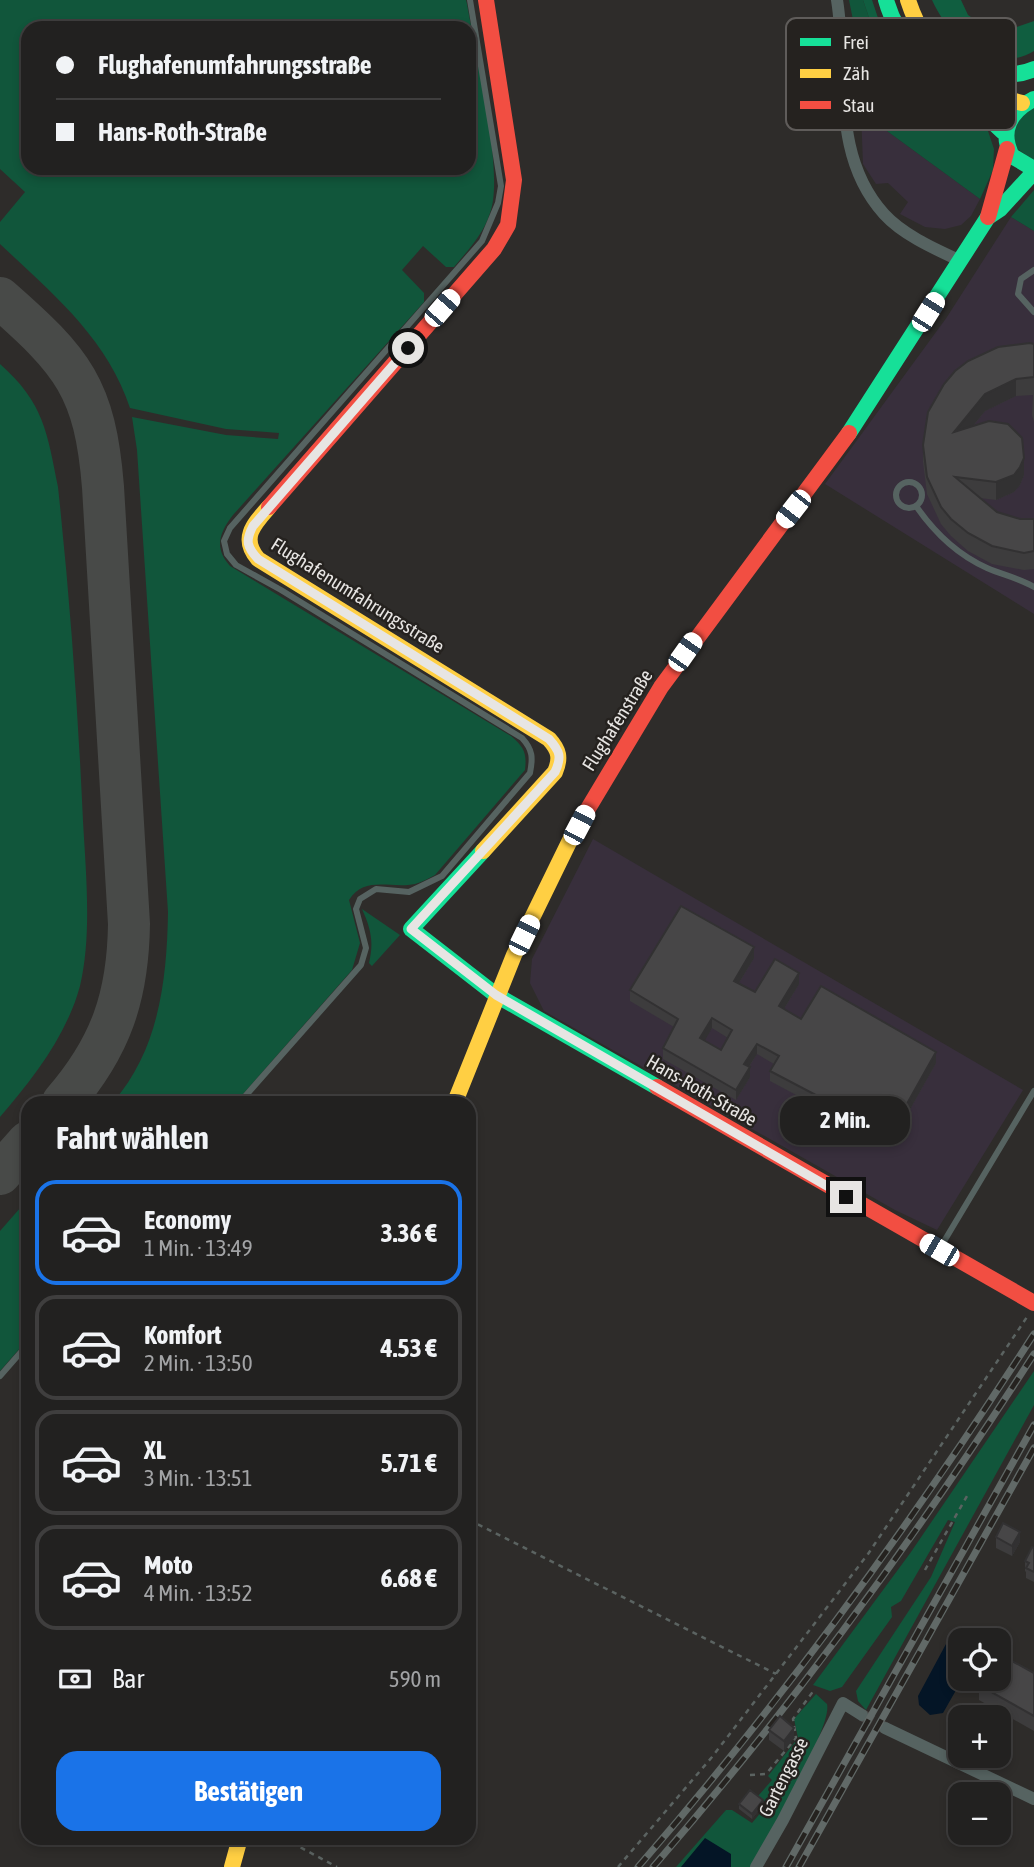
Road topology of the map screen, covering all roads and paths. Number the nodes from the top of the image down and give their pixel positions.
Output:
1 (470, 0) edge
2 (486, 0) edge
3 (837, 0) edge
4 (886, 0) edge
5 (908, 0) edge
6 (840, 18) edge
7 (894, 18) edge
8 (915, 18) edge
9 (474, 21) edge
10 (476, 36) edge
11 (1034, 69) edge
12 (1016, 74) edge
13 (846, 130) edge
14 (1003, 132) edge
15 (1007, 149) junction
16 (1034, 171) edge
17 (988, 217) junction
18 (961, 261) junction
19 (1034, 270) edge
20 (1034, 312) edge
21 (916, 506) junction
22 (1034, 587) edge
23 (360, 898) junction
24 (367, 903) dead end
25 (496, 995) junction
26 (1034, 1091) edge
27 (245, 1096) edge
28 (457, 1096) edge
29 (939, 1250) junction
30 (1030, 1310) edge
31 (21, 1352) edge
32 (0, 1376) edge
33 (967, 1496) dead end
34 (476, 1524) edge
35 (925, 1570) dead end
36 (777, 1674) junction
37 (814, 1690) dead end
38 (862, 1715) tunnel mouth
39 (885, 1728) tunnel mouth
40 (750, 1775) dead end
41 (1034, 1798) edge
42 (238, 1845) edge
43 (296, 1845) edge
44 (232, 1867) edge
45 (337, 1867) edge
46 (618, 1867) edge
47 (756, 1867) edge

1 - 9 lane
2 - 25 main road, Flughafenumfahrungsstraße
3 - 6 street
4 - 7 main road
5 - 8 main road
10 - 23 lane
11 - 12 main road
13 - 18 street
14 - 15 main road, Flughafenstraße
15 - 16 main road, Flughafenstraße
15 - 17 main road, Flughafenstraße
16 - 17 main road, Flughafenstraße
17 - 18 main road, Flughafenstraße
18 - 25 main road, Flughafenstraße
19 - 20 lane
21 - 21 lane
21 - 22 lane
23 - 24 lane
23 - 27 lane
25 - 28 main road, Flughafenstraße
25 - 29 main road, Hans-Roth-Straße
26 - 29 lane
29 - 30 main road, Hans-Roth-Straße
30 - 36 path
31 - 32 lane
33 - 35 path
34 - 36 path
36 - 46 path
37 - 40 path
38 - 47 street, Gartengasse
39 - 41 street
42 - 44 main road
43 - 45 path

